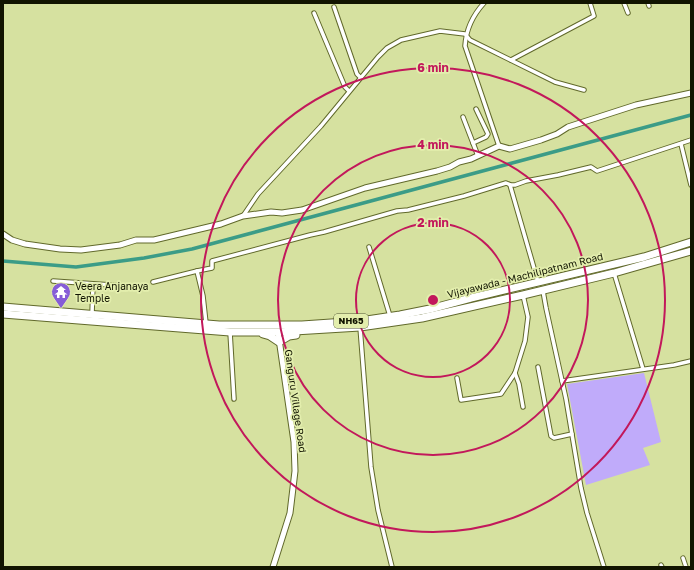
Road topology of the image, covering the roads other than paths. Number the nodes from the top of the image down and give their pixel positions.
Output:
1 (484, 3) edge
2 (590, 3) edge
3 (624, 3) edge
4 (334, 7) dead end
5 (314, 12) dead end
6 (628, 13) dead end
7 (466, 34) junction
8 (511, 60) junction
9 (360, 78) junction
10 (584, 90) dead end
11 (349, 91) junction
12 (691, 93) edge
13 (476, 109) dead end
14 (463, 117) dead end
15 (691, 140) edge
16 (473, 143) junction
17 (680, 144) junction
18 (499, 146) junction
19 (478, 156) junction
20 (691, 184) edge
21 (510, 185) junction
22 (243, 216) junction
23 (3, 234) edge
24 (691, 242) edge
25 (369, 247) dead end
26 (691, 251) edge
27 (197, 271) junction
28 (614, 273) junction
29 (53, 281) dead end
30 (153, 282) dead end
31 (538, 282) junction
32 (93, 284) junction
33 (126, 286) dead end
34 (543, 290) junction
35 (523, 295) junction
36 (3, 307) edge
37 (3, 314) edge
38 (92, 314) junction
39 (390, 316) junction
40 (206, 323) junction
41 (225, 325) junction
42 (360, 327) junction
43 (330, 330) junction
44 (234, 332) junction
45 (278, 332) junction
46 (279, 342) junction
47 (691, 362) edge
48 (538, 367) dead end
49 (643, 369) junction
50 (515, 373) junction
51 (458, 378) dead end
52 (562, 381) junction
53 (234, 399) dead end
54 (523, 407) dead end
55 (572, 434) junction
56 (683, 558) dead end
57 (273, 567) edge
58 (392, 567) edge
59 (604, 567) edge
60 (686, 567) edge

1 - 7 street
2 - 8 street
3 - 6 street
4 - 9 street
5 - 11 street
7 - 8 street
7 - 9 street
7 - 18 street
8 - 10 street
9 - 11 street
11 - 22 street
12 - 18 street
13 - 16 street
14 - 16 street
15 - 17 street
16 - 19 street
17 - 20 street
17 - 21 street
18 - 19 street
19 - 22 street
21 - 27 street
21 - 31 street
22 - 23 street
24 - 31 highway, Vijayawada - Machilipatnam Road / NH65
25 - 39 street
26 - 28 highway, Vijayawada - Machilipatnam Road / NH65
27 - 30 street
27 - 40 street
28 - 34 highway, Vijayawada - Machilipatnam Road / NH65
28 - 49 street
29 - 32 street
31 - 39 highway, Vijayawada - Machilipatnam Road / NH65
32 - 33 street
32 - 38 street
34 - 35 highway, Vijayawada - Machilipatnam Road / NH65
34 - 52 street
35 - 42 highway, Vijayawada - Machilipatnam Road / NH65
35 - 50 street
36 - 38 highway, Vijayawada - Machilipatnam Road / NH65
37 - 44 highway, Vijayawada - Machilipatnam Road / NH65
38 - 40 highway, Vijayawada - Machilipatnam Road / NH65
39 - 41 highway, Vijayawada - Machilipatnam Road / NH65
40 - 41 highway, Vijayawada - Machilipatnam Road / NH65
41 - 45 highway
42 - 43 highway, Vijayawada - Machilipatnam Road / NH65
42 - 58 street
43 - 45 highway, Vijayawada - Machilipatnam Road / NH65
43 - 46 highway
44 - 45 highway, Vijayawada - Machilipatnam Road / NH65
44 - 46 highway
44 - 53 street
45 - 46 street, Ganguru Village Road
46 - 57 street, Ganguru Village Road
47 - 49 street
48 - 55 street
49 - 52 street
50 - 51 street
50 - 54 street
52 - 55 street
55 - 59 street
56 - 60 street

